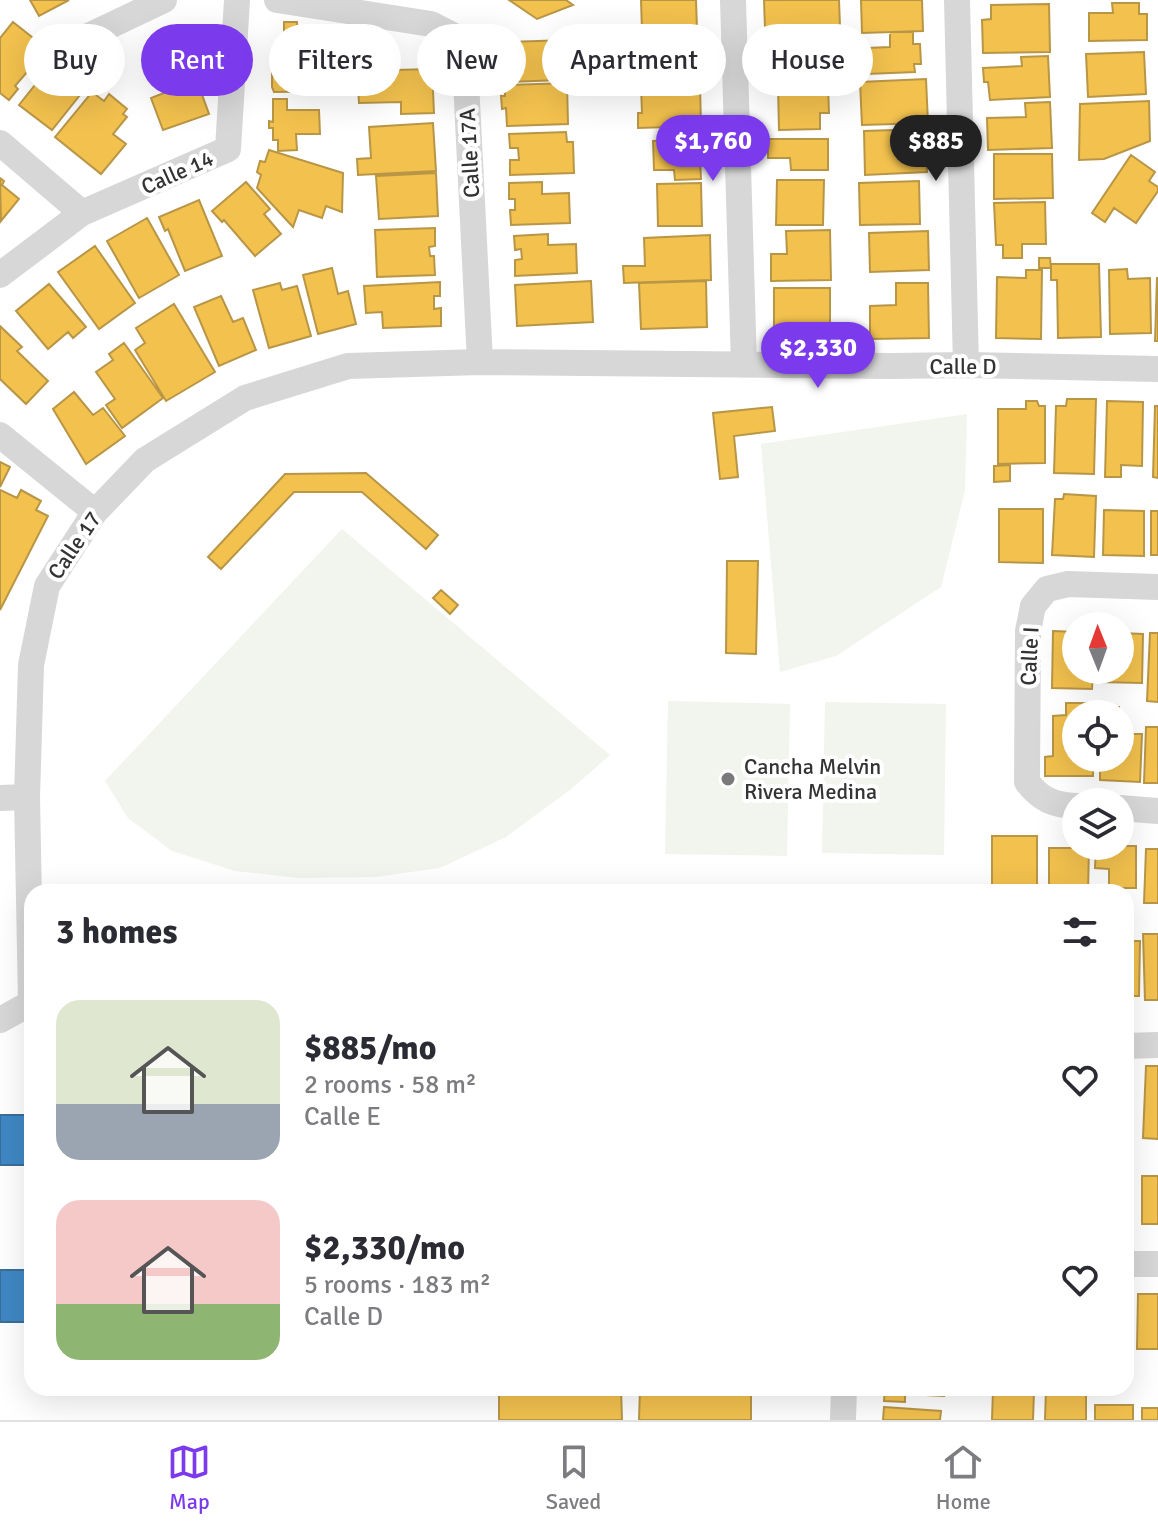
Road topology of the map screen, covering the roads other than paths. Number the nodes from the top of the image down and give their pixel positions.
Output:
1 (164, 0) edge
2 (237, 0) edge
3 (277, 0) edge
4 (733, 0) edge
5 (957, 0) edge
6 (114, 24) edge
7 (0, 143) edge
8 (82, 213) junction
9 (0, 275) edge
10 (480, 362) junction
11 (744, 365) junction
12 (966, 365) junction
13 (1158, 369) edge
14 (0, 435) edge
15 (95, 512) junction
16 (1158, 587) edge
17 (27, 797) junction
18 (0, 798) edge
19 (1062, 804) edge
20 (1134, 809) edge
21 (1158, 811) edge
22 (29, 884) edge
23 (24, 1007) edge
24 (0, 1020) edge
25 (1158, 1045) edge
26 (1134, 1046) edge
27 (1134, 1264) edge
28 (1158, 1264) edge
29 (844, 1396) edge
30 (843, 1420) edge

1 - 6 street
2 - 8 street, Calle 14
3 - 10 street, Calle 17A
4 - 11 street
5 - 12 street
7 - 8 street
8 - 9 street, Calle 14
10 - 11 street, Calle D
10 - 15 street, Calle 17
11 - 12 street, Calle D
12 - 13 street, Calle D
14 - 15 street
15 - 17 street, Calle 17
16 - 19 street, Calle I
17 - 18 street
17 - 22 street, Calle 17
20 - 21 street
23 - 24 street
25 - 26 street
27 - 28 street
29 - 30 street

